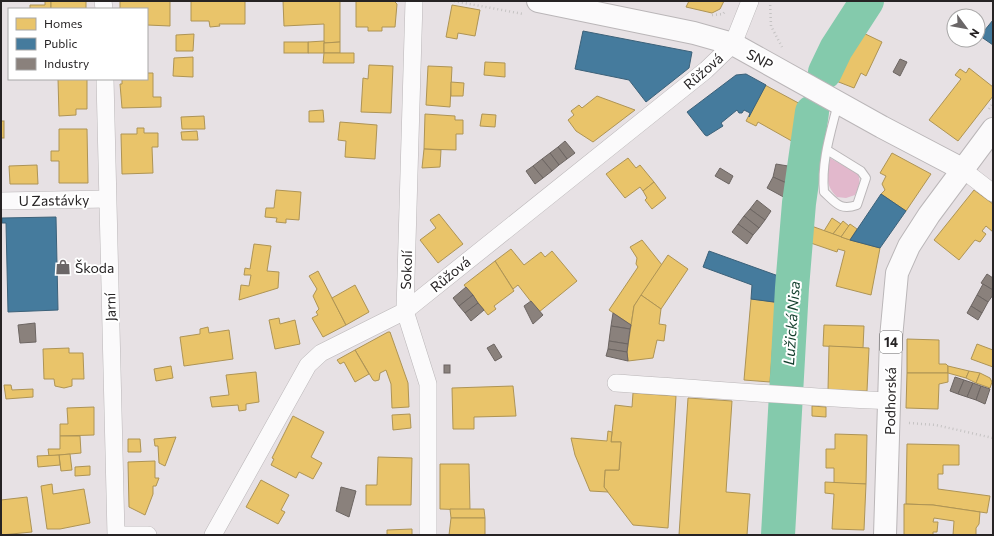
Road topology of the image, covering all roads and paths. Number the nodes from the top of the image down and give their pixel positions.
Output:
1 (414, 1) edge
2 (538, 1) edge
3 (750, 1) edge
4 (770, 1) edge
5 (727, 9) dead end
6 (708, 15) dead end
7 (733, 44) junction
8 (782, 47) dead end
9 (105, 80) edge
10 (838, 103) junction
11 (993, 129) edge
12 (827, 150) junction
13 (962, 169) junction
14 (993, 194) edge
15 (107, 198) junction
16 (1, 201) edge
17 (405, 311) junction
18 (616, 383) dead end
19 (890, 411) junction
20 (993, 438) edge
21 (116, 535) edge
22 (122, 535) edge
23 (148, 535) edge
24 (213, 535) edge
25 (428, 535) edge
26 (885, 535) edge

1 - 17 street, Sokolí
2 - 7 street, SNP
3 - 7 street
4 - 8 path
5 - 6 path
7 - 10 street, SNP
7 - 17 street, Růžová
9 - 15 street, Jarní
10 - 12 lane
10 - 13 street, SNP
11 - 13 street, Podhorská / 14
12 - 12 lane
13 - 14 street
13 - 19 street, Podhorská / 14
15 - 16 street, U Zastávky
15 - 21 street, Jarní
17 - 24 street, Růžová
17 - 25 street, Sokolí
18 - 19 street
19 - 20 path
19 - 26 street, Podhorská / 14
22 - 23 street

